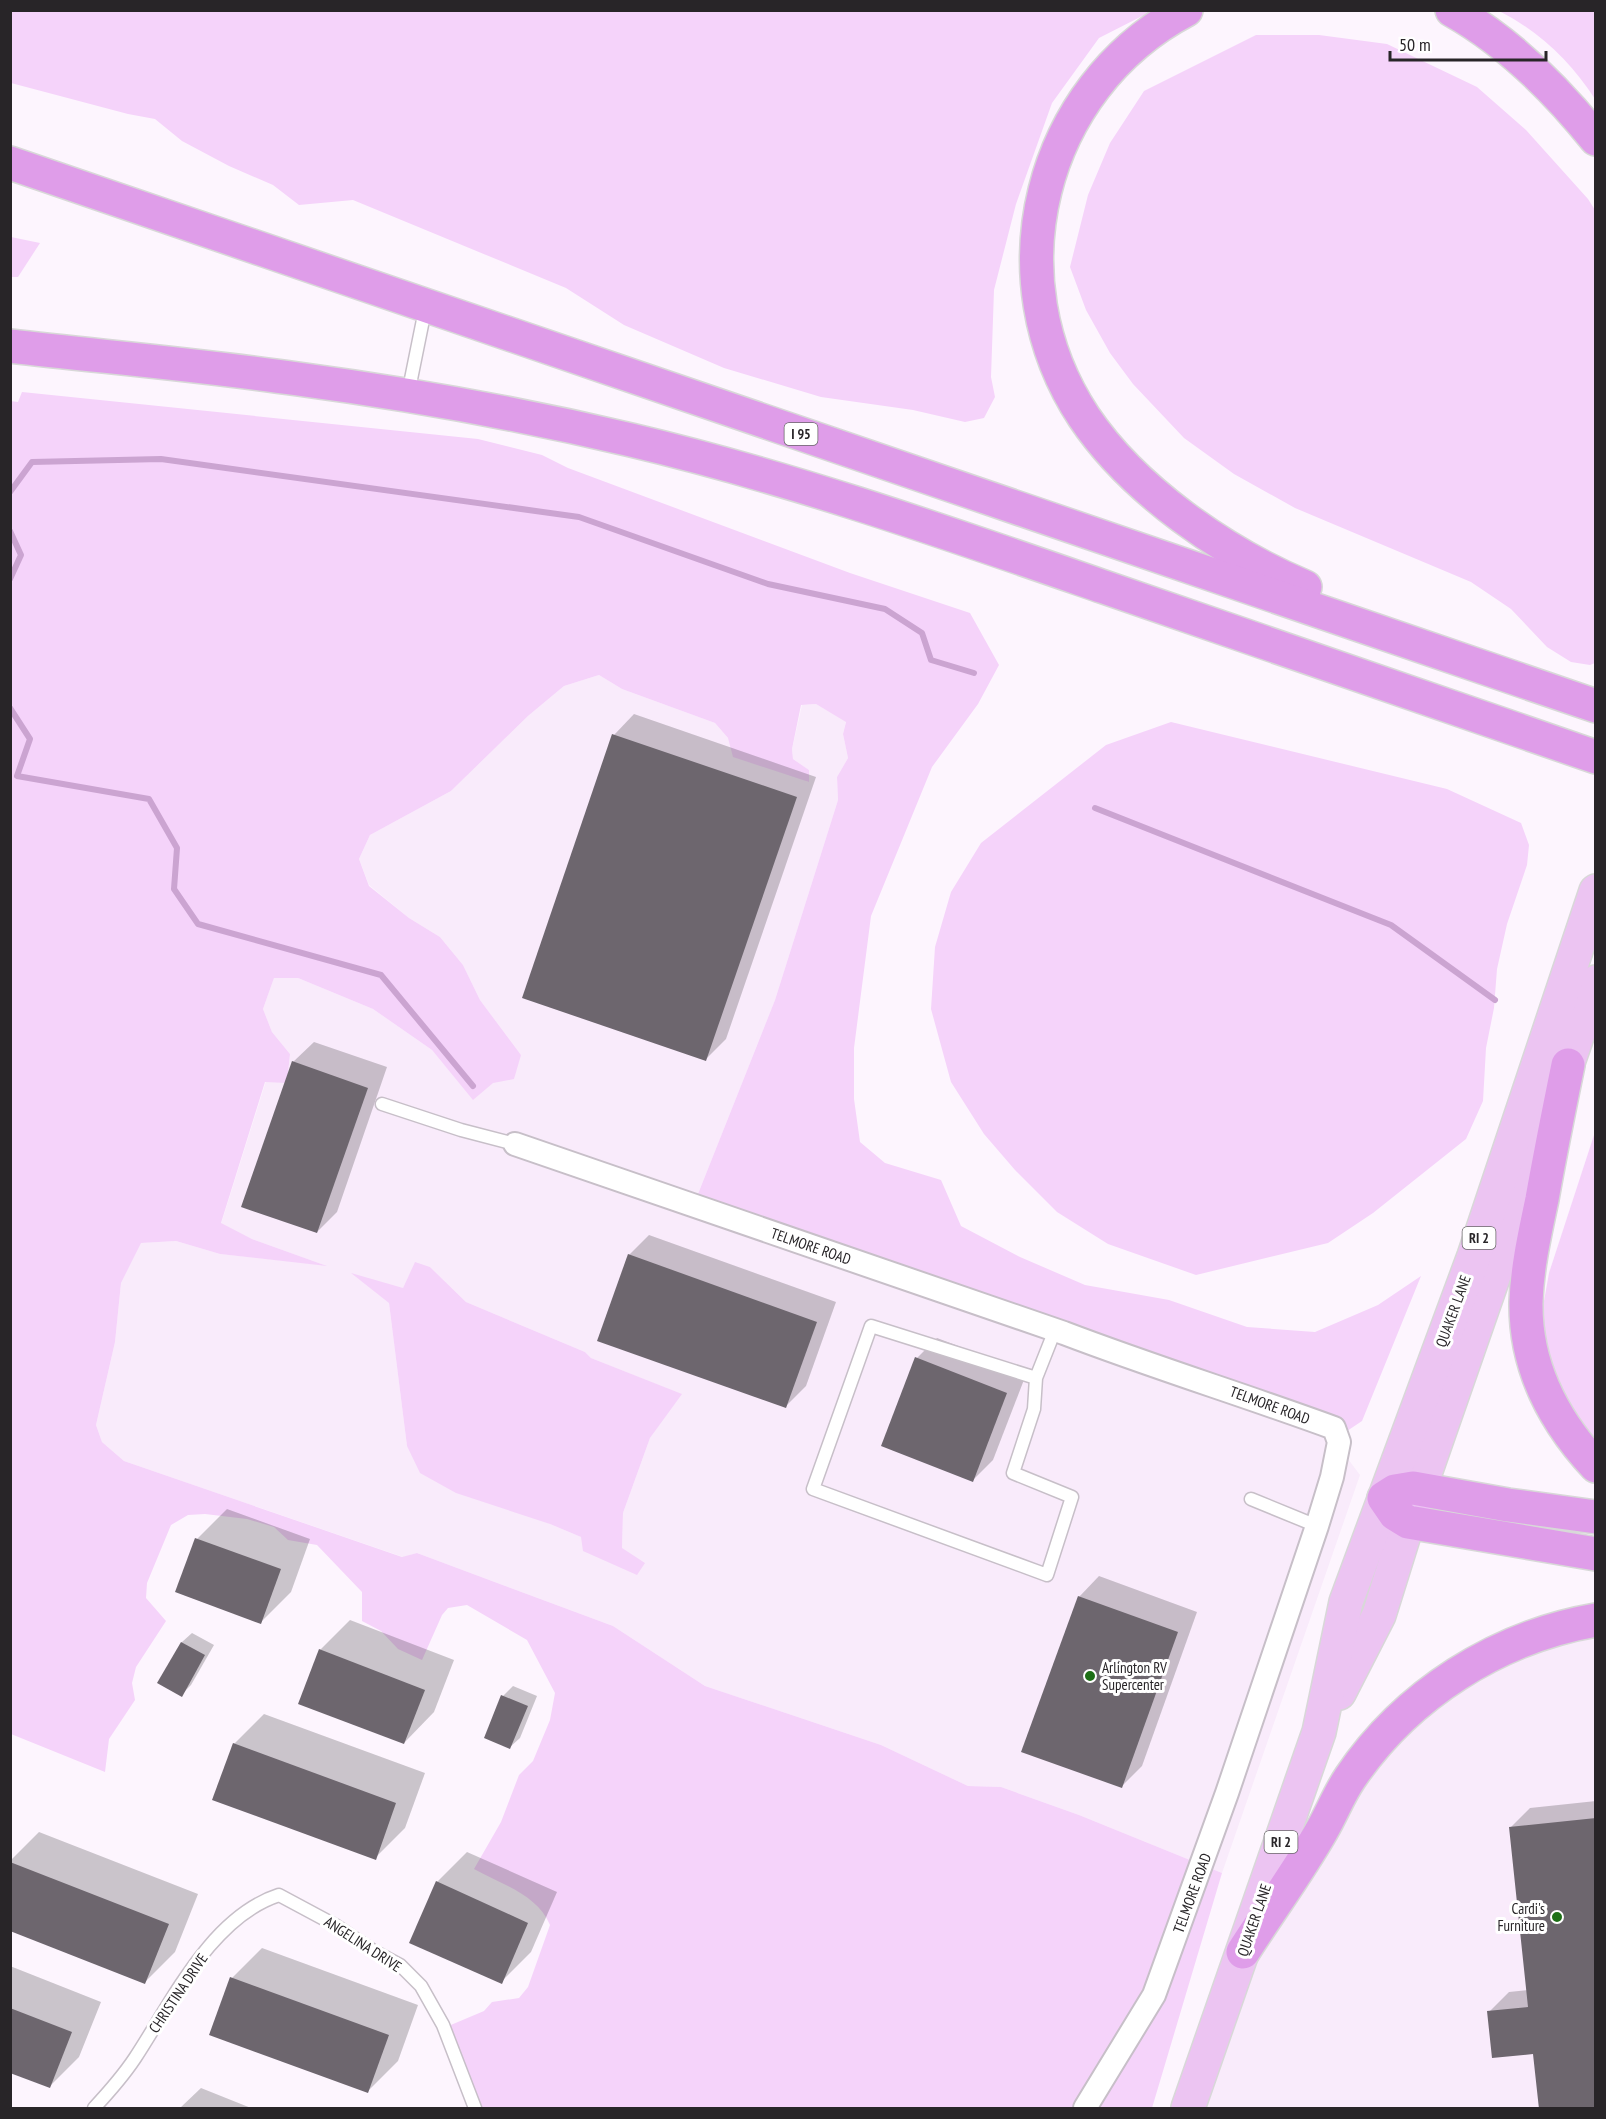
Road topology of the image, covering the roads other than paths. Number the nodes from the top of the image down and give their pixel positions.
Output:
1 (1186, 10) edge
2 (1452, 10) edge
3 (1596, 139) edge
4 (10, 163) edge
5 (426, 304) junction
6 (10, 346) edge
7 (408, 396) junction
8 (1594, 706) edge
9 (1586, 754) edge
10 (1596, 891) edge
11 (1596, 982) edge
12 (1568, 1065) junction
13 (382, 1104) dead end
14 (515, 1144) joint
15 (1055, 1330) junction
16 (1036, 1378) junction
17 (1596, 1466) edge
18 (1421, 1489) junction
19 (1384, 1498) junction
20 (1251, 1499) dead end
21 (1596, 1517) edge
22 (1408, 1522) junction
23 (1317, 1526) junction
24 (1596, 1554) edge
25 (1596, 1620) edge
26 (1319, 1732) junction
27 (279, 1895) joint
28 (1243, 1952) junction
29 (94, 2109) edge
30 (475, 2109) edge
31 (1086, 2109) edge
32 (1188, 2109) edge

1 - 8 highway
2 - 3 highway
4 - 5 highway, I 95
5 - 7 lane
5 - 8 highway, I 95
6 - 7 highway
7 - 9 highway
10 - 19 main road, QUAKER LANE / RI 2
11 - 12 main road, QUAKER LANE / RI 2
12 - 17 highway
12 - 18 main road, QUAKER LANE / RI 2
13 - 14 lane
14 - 15 street, TELMORE ROAD
15 - 16 lane
15 - 23 street, TELMORE ROAD
16 - 16 lane
18 - 19 highway
18 - 21 highway
18 - 22 main road, QUAKER LANE / RI 2
19 - 22 highway
19 - 26 main road, QUAKER LANE / RI 2
20 - 23 lane
22 - 24 highway
22 - 26 main road, QUAKER LANE / RI 2
23 - 31 street, TELMORE ROAD
25 - 28 highway
26 - 28 main road, QUAKER LANE / RI 2
27 - 29 lane, CHRISTINA DRIVE
27 - 30 lane, ANGELINA DRIVE
28 - 32 main road, QUAKER LANE / RI 2

